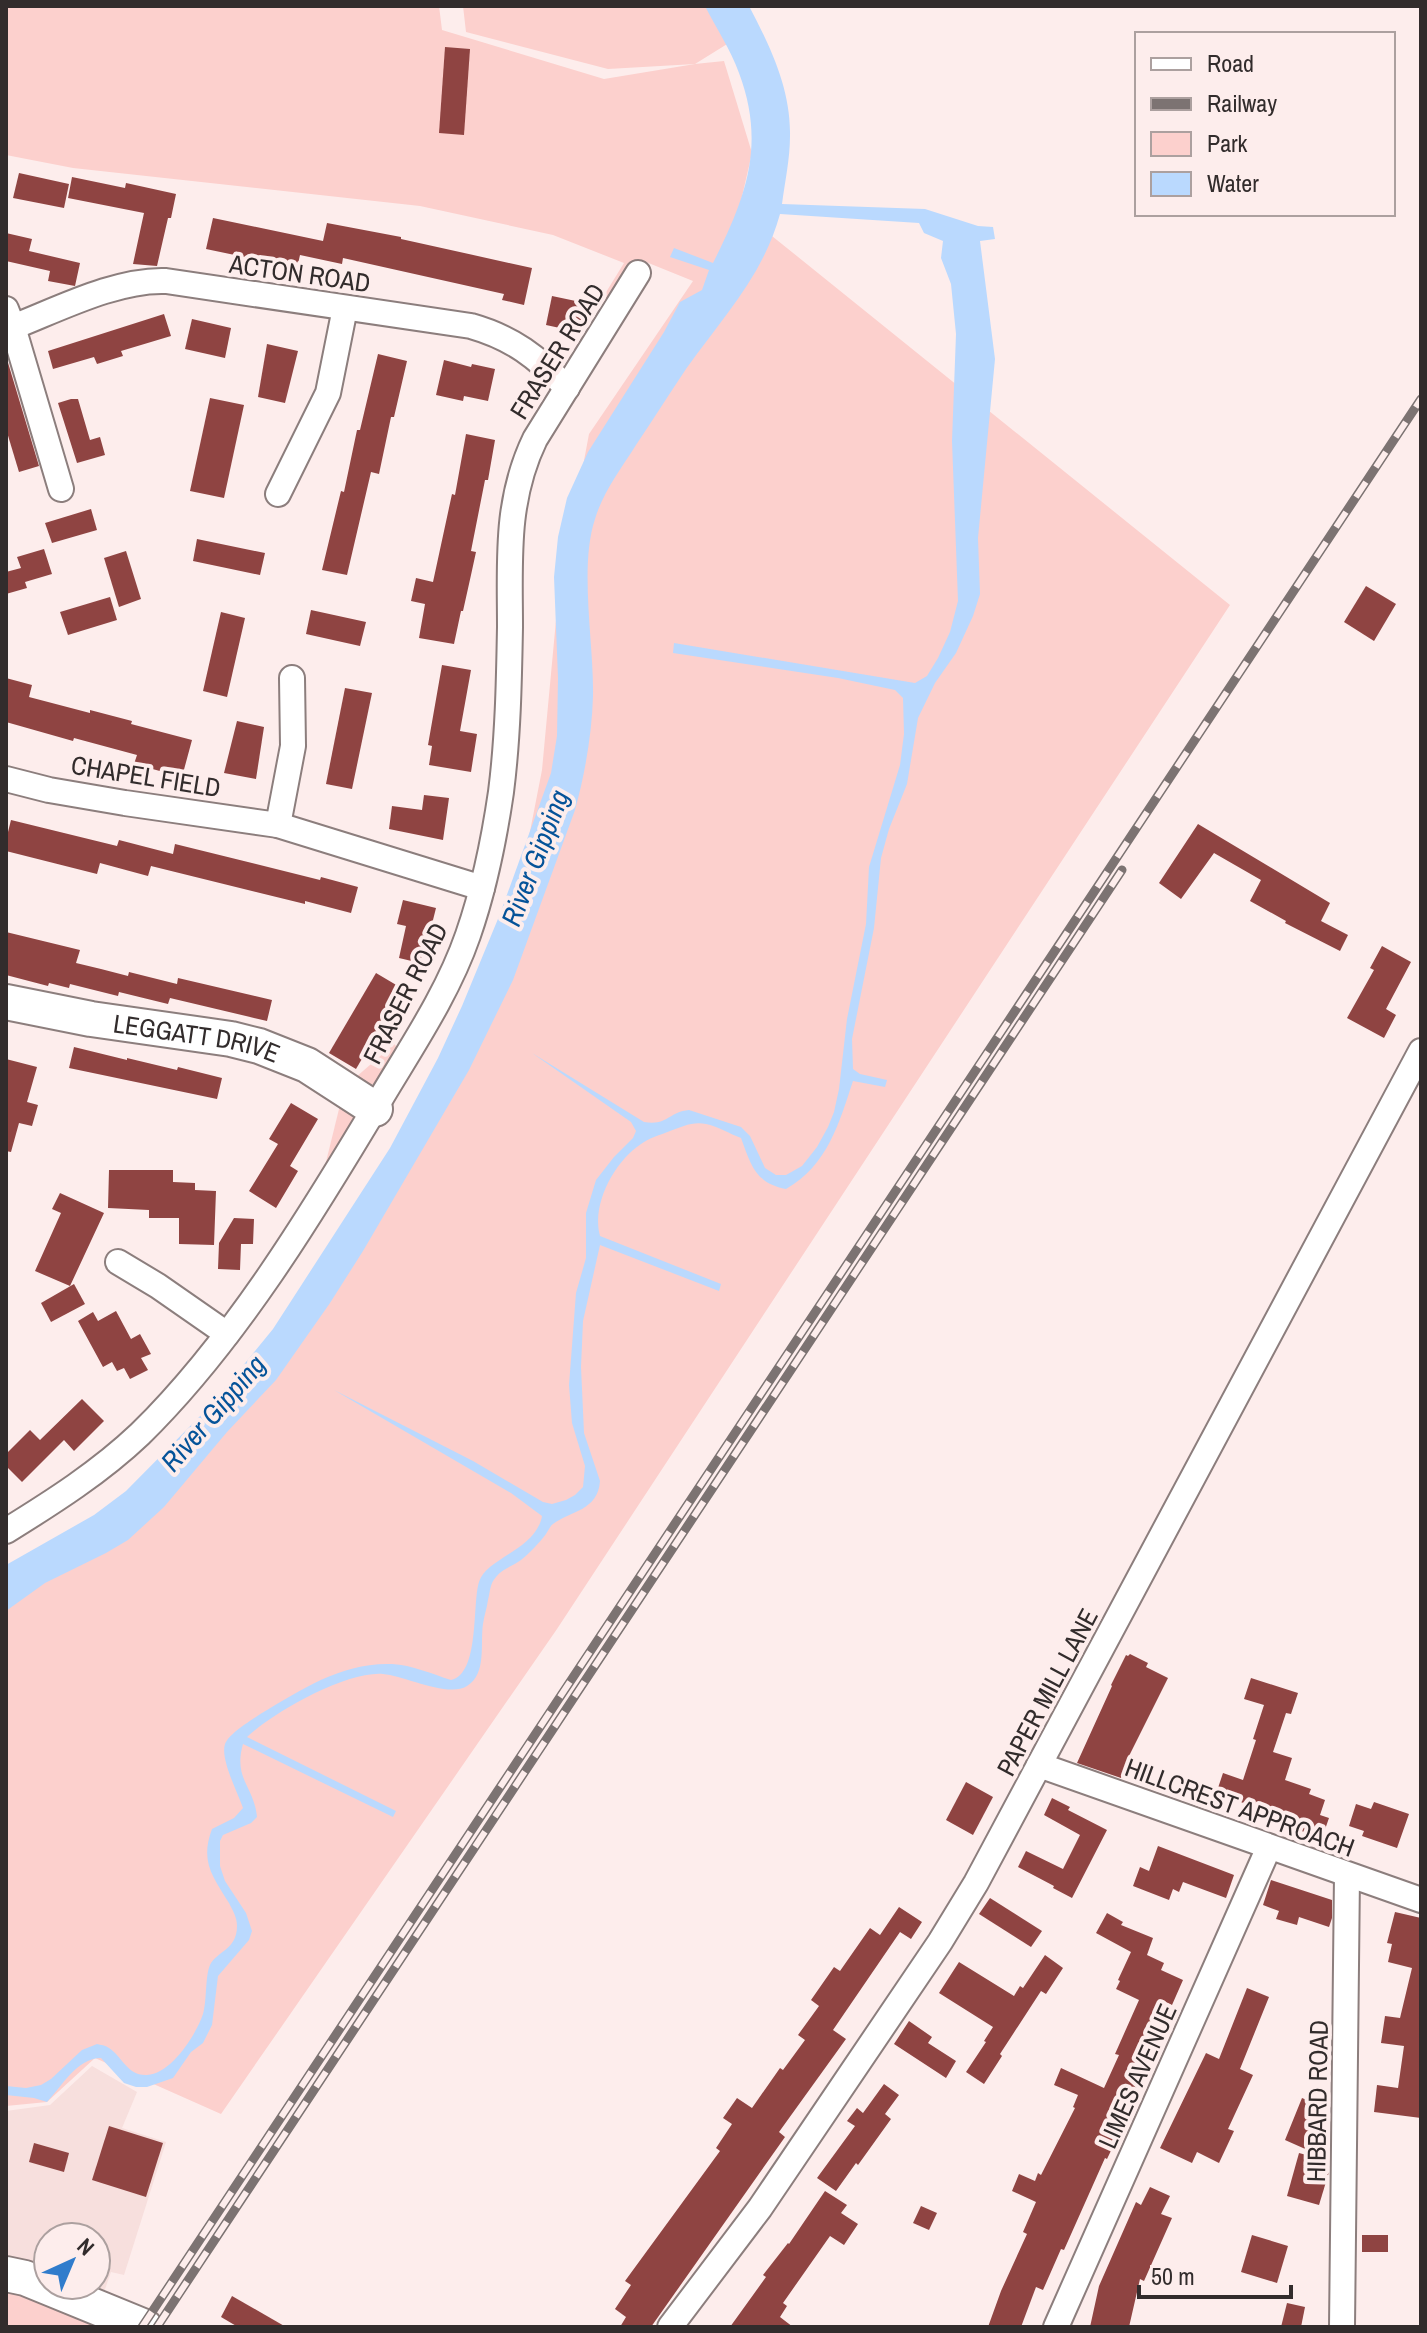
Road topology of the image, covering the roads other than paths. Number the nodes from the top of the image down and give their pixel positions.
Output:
1 (638, 273) dead end
2 (345, 308) junction
3 (10, 318) edge
4 (567, 388) junction
5 (61, 489) dead end
6 (278, 494) dead end
7 (292, 678) dead end
8 (6, 779) edge
9 (278, 825) junction
10 (482, 888) junction
11 (6, 1002) edge
12 (1421, 1051) edge
13 (375, 1109) junction
14 (118, 1262) dead end
15 (227, 1334) junction
16 (7, 1529) edge
17 (1039, 1765) junction
18 (1269, 1847) junction
19 (1347, 1875) junction
20 (1421, 1900) edge
21 (6, 2274) edge
22 (145, 2327) edge
23 (670, 2327) edge
24 (1056, 2327) edge
25 (1342, 2327) edge

1 - 4 street, FRASER ROAD
2 - 3 street, ACTON ROAD
2 - 4 street, ACTON ROAD
2 - 6 street
3 - 5 street, ACTON ROAD
4 - 10 street, FRASER ROAD
7 - 9 street
8 - 9 street, CHAPEL FIELD
9 - 10 street, CHAPEL FIELD
10 - 13 street, FRASER ROAD
11 - 13 street, LEGGATT DRIVE
12 - 17 street, PAPER MILL LANE
13 - 15 street, FRASER ROAD
14 - 15 street
15 - 16 street, FRASER ROAD
17 - 18 street, HILLCREST APPROACH
17 - 23 street, PAPER MILL LANE
18 - 19 street, HILLCREST APPROACH
18 - 24 street, LIMES AVENUE
19 - 20 street, HILLCREST APPROACH
19 - 25 street, HIBBARD ROAD
21 - 22 street

